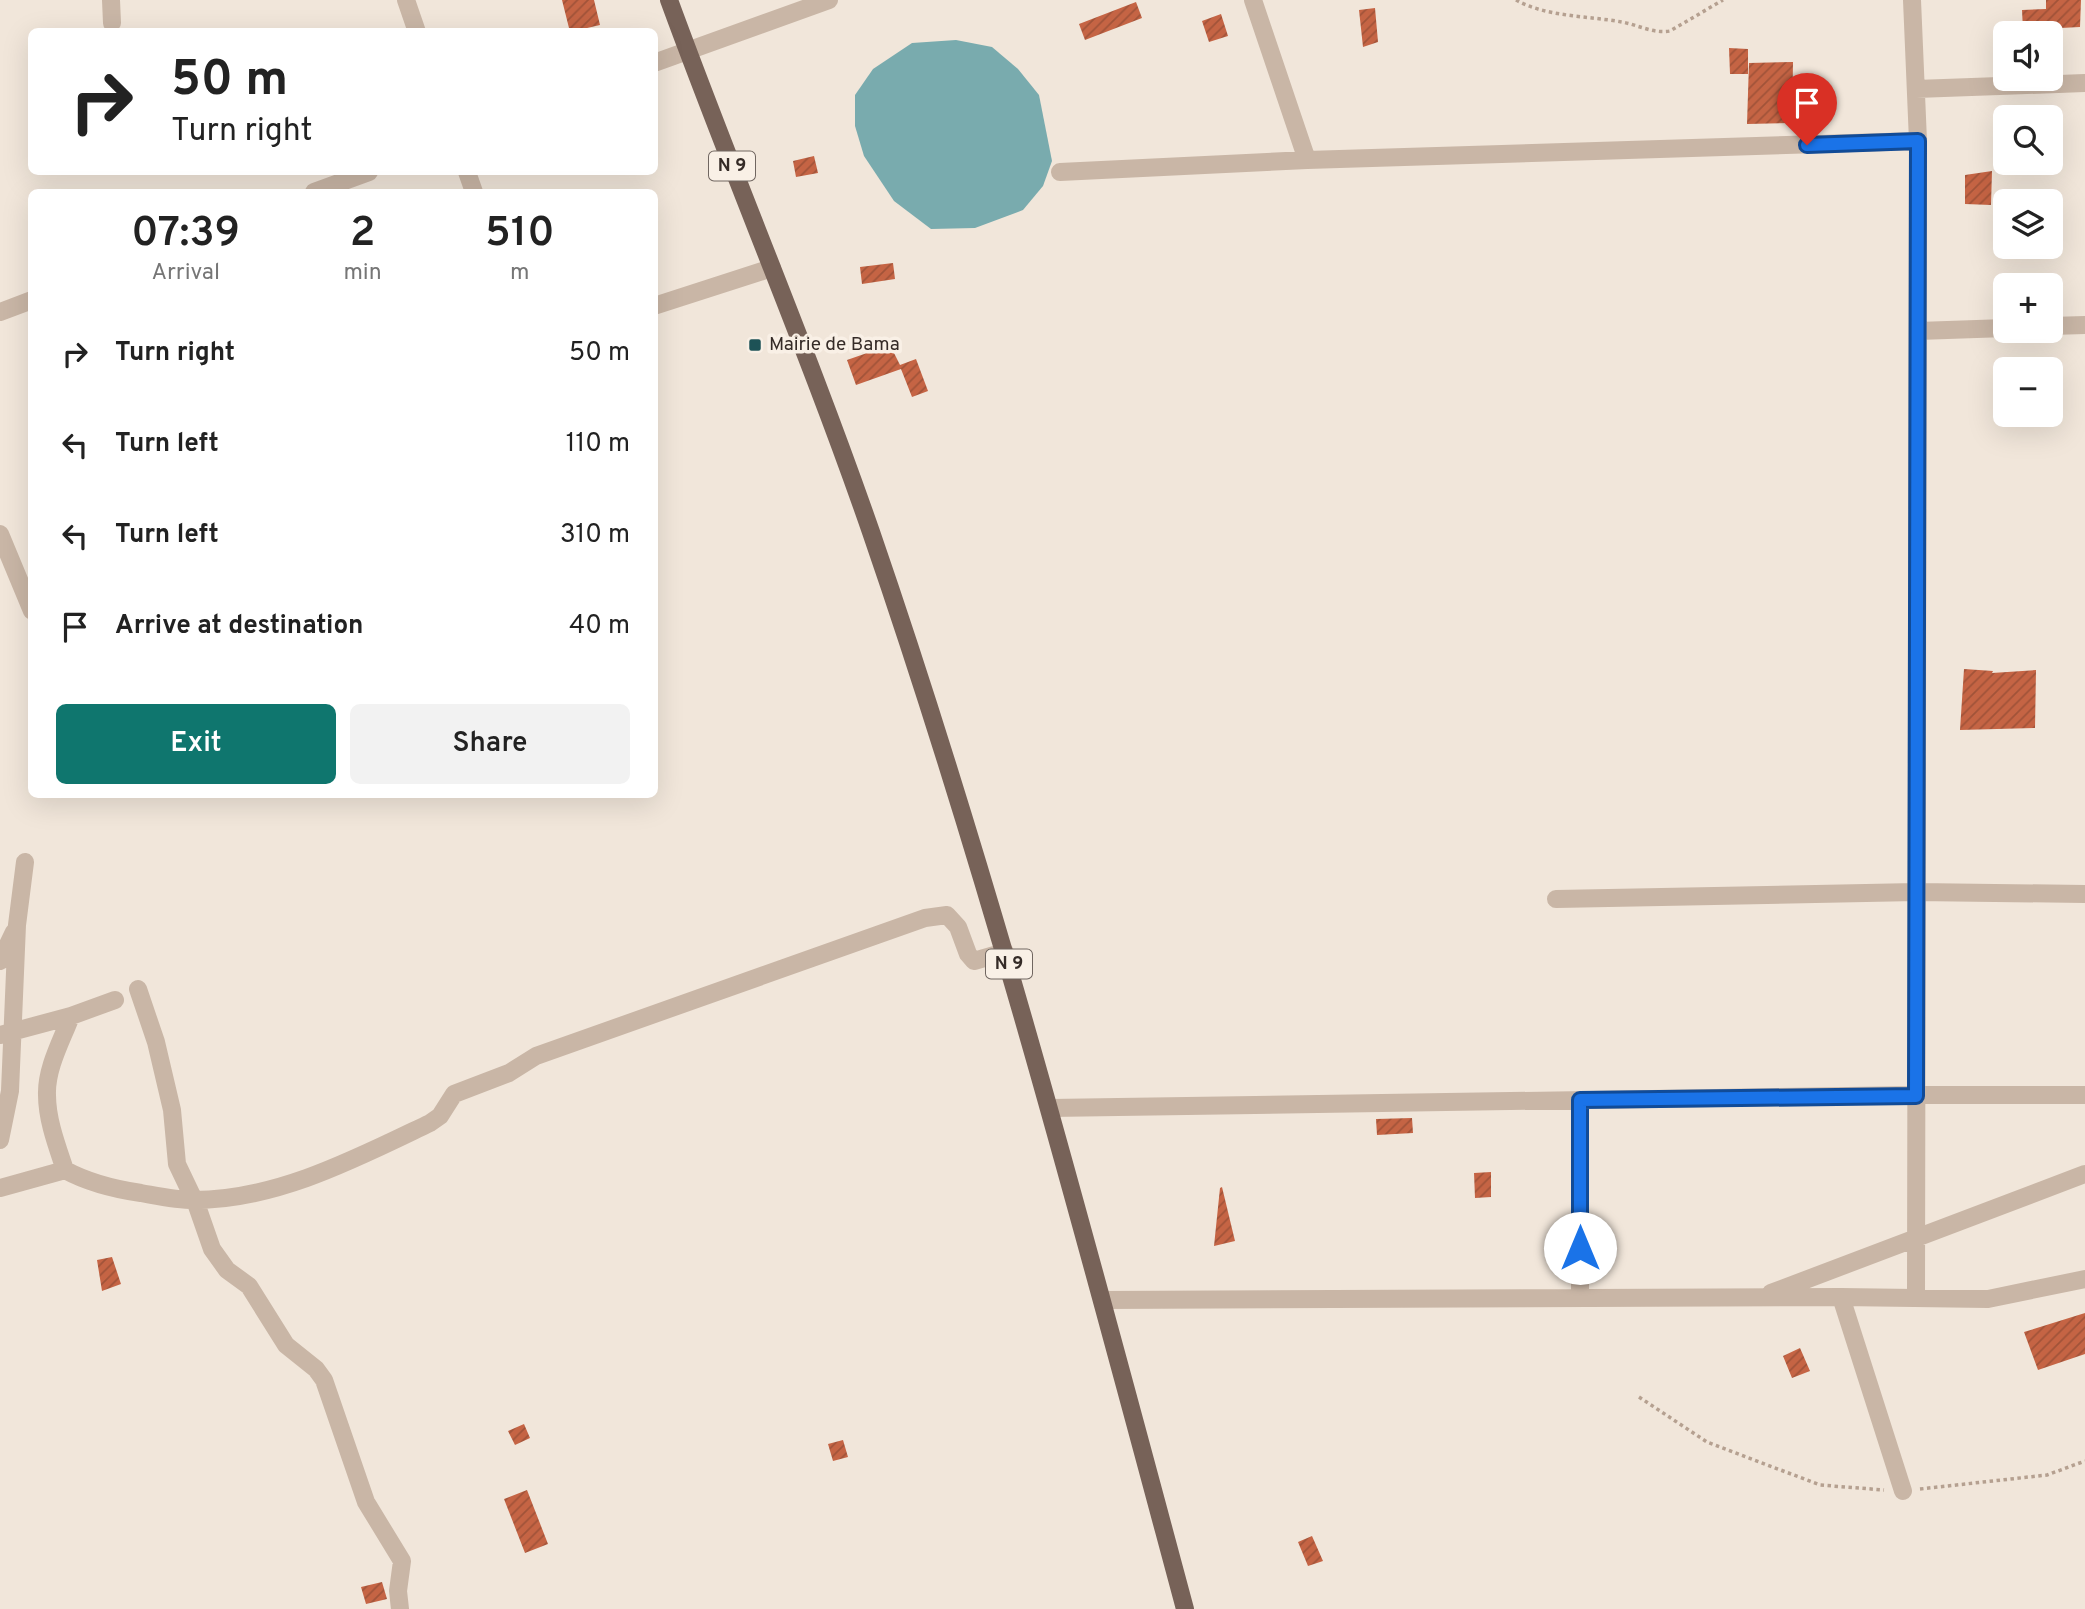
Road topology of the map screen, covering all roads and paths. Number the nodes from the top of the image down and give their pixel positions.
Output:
1 (111, 0) edge
2 (406, 0) edge
3 (669, 0) edge
4 (829, 0) edge
5 (1253, 0) edge
6 (1516, 0) edge
7 (1723, 0) edge
8 (1912, 0) edge
9 (112, 23) dead end
10 (416, 28) edge
11 (687, 51) junction
12 (658, 62) edge
13 (2085, 83) edge
14 (1916, 89) junction
15 (1918, 141) junction
16 (1307, 160) junction
17 (1060, 172) dead end
18 (361, 175) edge
19 (322, 189) edge
20 (772, 268) junction
21 (28, 302) edge
22 (658, 305) edge
23 (0, 312) edge
24 (2085, 325) edge
25 (2063, 326) edge
26 (1993, 328) edge
27 (1917, 331) junction
28 (0, 534) edge
29 (28, 601) edge
30 (25, 862) dead end
31 (1916, 892) junction
32 (2085, 894) edge
33 (1556, 900) dead end
34 (17, 925) junction
35 (1005, 953) junction
36 (0, 961) edge
37 (138, 989) dead end
38 (116, 1000) dead end
39 (71, 1016) junction
40 (6, 1033) edge
41 (1916, 1096) junction
42 (2085, 1096) edge
43 (1580, 1100) junction
44 (1050, 1108) junction
45 (0, 1140) edge
46 (65, 1170) junction
47 (2085, 1174) edge
48 (0, 1188) edge
49 (194, 1200) junction
50 (1916, 1238) junction
51 (2085, 1279) edge
52 (1761, 1297) junction
53 (1841, 1297) junction
54 (1916, 1297) junction
55 (1580, 1298) junction
56 (1102, 1300) junction
57 (1639, 1397) dead end
58 (2085, 1461) edge
59 (1903, 1491) junction
60 (400, 1609) edge
61 (1185, 1609) edge

1 - 9 street
2 - 10 street
3 - 11 main road, N 9
4 - 11 street
5 - 16 street
6 - 7 path
8 - 14 street
11 - 12 street
11 - 20 main road, N 9
13 - 14 street
14 - 15 street
15 - 16 street
15 - 27 street
16 - 17 street
18 - 19 street
20 - 22 street
20 - 35 main road, N 9
21 - 23 street
24 - 25 street
26 - 27 street
27 - 31 street
28 - 29 street
30 - 34 street
31 - 32 street
31 - 33 street
31 - 41 street
34 - 36 street
34 - 40 street
35 - 44 main road, N 9
35 - 49 street
37 - 49 street
38 - 39 street
39 - 40 street
39 - 46 street
40 - 45 street
41 - 42 street
41 - 43 street
41 - 50 street
43 - 44 street
43 - 55 street
44 - 56 main road, N 9
46 - 48 street
46 - 49 street
47 - 50 street
49 - 60 street
50 - 52 street
50 - 54 street
51 - 54 street
52 - 53 street
52 - 55 street
53 - 54 street
53 - 59 street
55 - 56 street
56 - 61 main road, N 9
57 - 59 path
58 - 59 path

